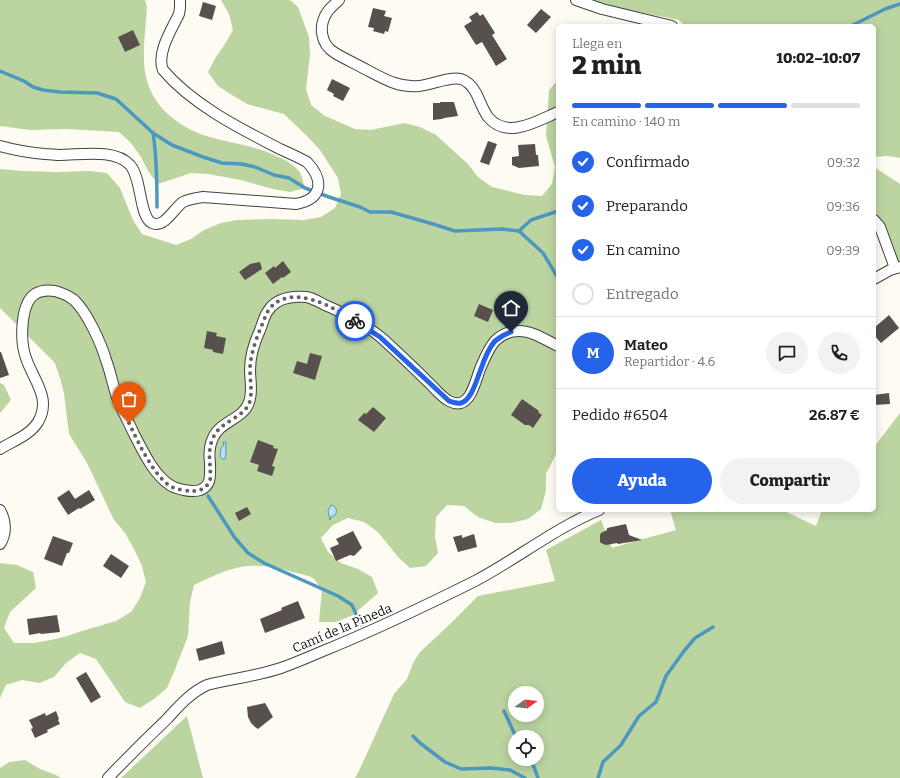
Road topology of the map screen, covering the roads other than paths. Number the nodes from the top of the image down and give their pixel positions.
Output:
1 (180, 0) edge
2 (339, 0) edge
3 (576, 0) edge
4 (661, 24) edge
5 (556, 113) edge
6 (0, 146) edge
7 (876, 223) edge
8 (897, 268) edge
9 (876, 278) edge
10 (556, 345) edge
11 (0, 450) edge
12 (0, 510) edge
13 (595, 512) edge
14 (0, 544) edge
15 (108, 778) edge

1 - 6 street
2 - 5 street
3 - 4 street
7 - 8 street
8 - 9 street
10 - 11 street
12 - 14 street
13 - 15 street, Camí de la Pineda

